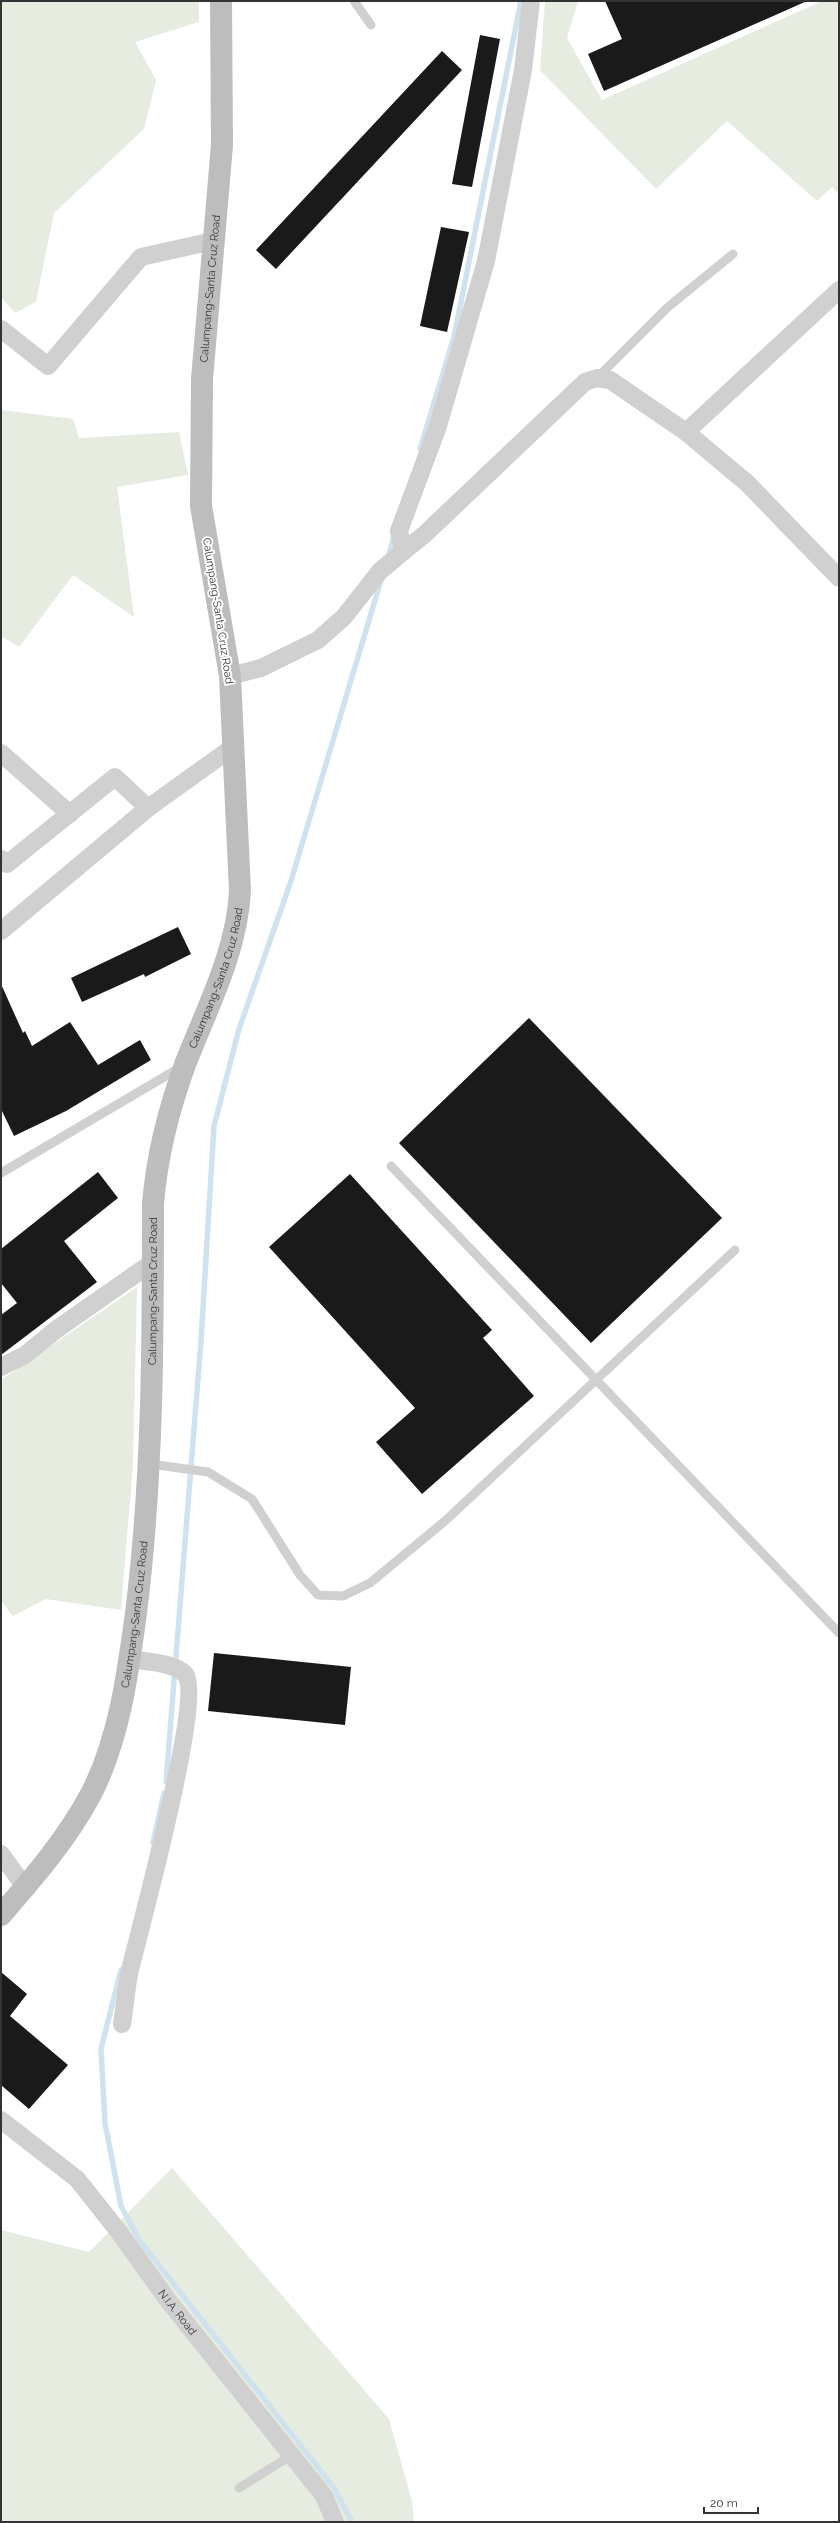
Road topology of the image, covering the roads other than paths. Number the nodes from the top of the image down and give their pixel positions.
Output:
1 (221, 1) edge
2 (354, 1) edge
3 (531, 1) edge
4 (371, 25) dead end
5 (213, 241) junction
6 (733, 254) dead end
7 (839, 290) edge
8 (1, 329) edge
9 (597, 378) junction
10 (686, 432) junction
11 (401, 553) junction
12 (839, 578) edge
13 (230, 676) junction
14 (233, 747) junction
15 (1, 752) edge
16 (148, 808) junction
17 (70, 814) junction
18 (1, 859) edge
19 (1, 931) edge
20 (186, 1063) junction
21 (391, 1166) dead end
22 (1, 1173) edge
23 (735, 1250) dead end
24 (153, 1262) junction
25 (1, 1367) edge
26 (595, 1381) junction
27 (150, 1464) junction
28 (839, 1633) edge
29 (130, 1659) junction
30 (1, 1854) edge
31 (25, 1887) junction
32 (1, 1915) edge
33 (122, 2024) dead end
34 (1, 2120) edge
35 (292, 2455) junction
36 (240, 2488) dead end
37 (336, 2522) edge

1 - 5 main road, Calumpang-Santa Cruz Road
2 - 4 lane
3 - 11 street
5 - 8 street
5 - 13 main road, Calumpang-Santa Cruz Road
6 - 9 lane
7 - 10 street
9 - 10 street
9 - 11 street
10 - 12 street
11 - 13 street
13 - 14 main road, Calumpang-Santa Cruz Road
14 - 16 street
14 - 20 main road, Calumpang-Santa Cruz Road
15 - 17 street
16 - 17 street
16 - 19 street
17 - 18 street
20 - 22 lane
20 - 24 main road, Calumpang-Santa Cruz Road
21 - 26 lane
23 - 26 lane
24 - 25 street
24 - 27 main road, Calumpang-Santa Cruz Road
26 - 27 lane
26 - 28 lane
27 - 29 main road, Calumpang-Santa Cruz Road
29 - 31 main road, Calumpang-Santa Cruz Road
29 - 33 street
30 - 31 street
31 - 32 main road, Calumpang-Santa Cruz Road
34 - 35 street, N.I.A. Road
35 - 36 lane
35 - 37 street, N.I.A. Road

